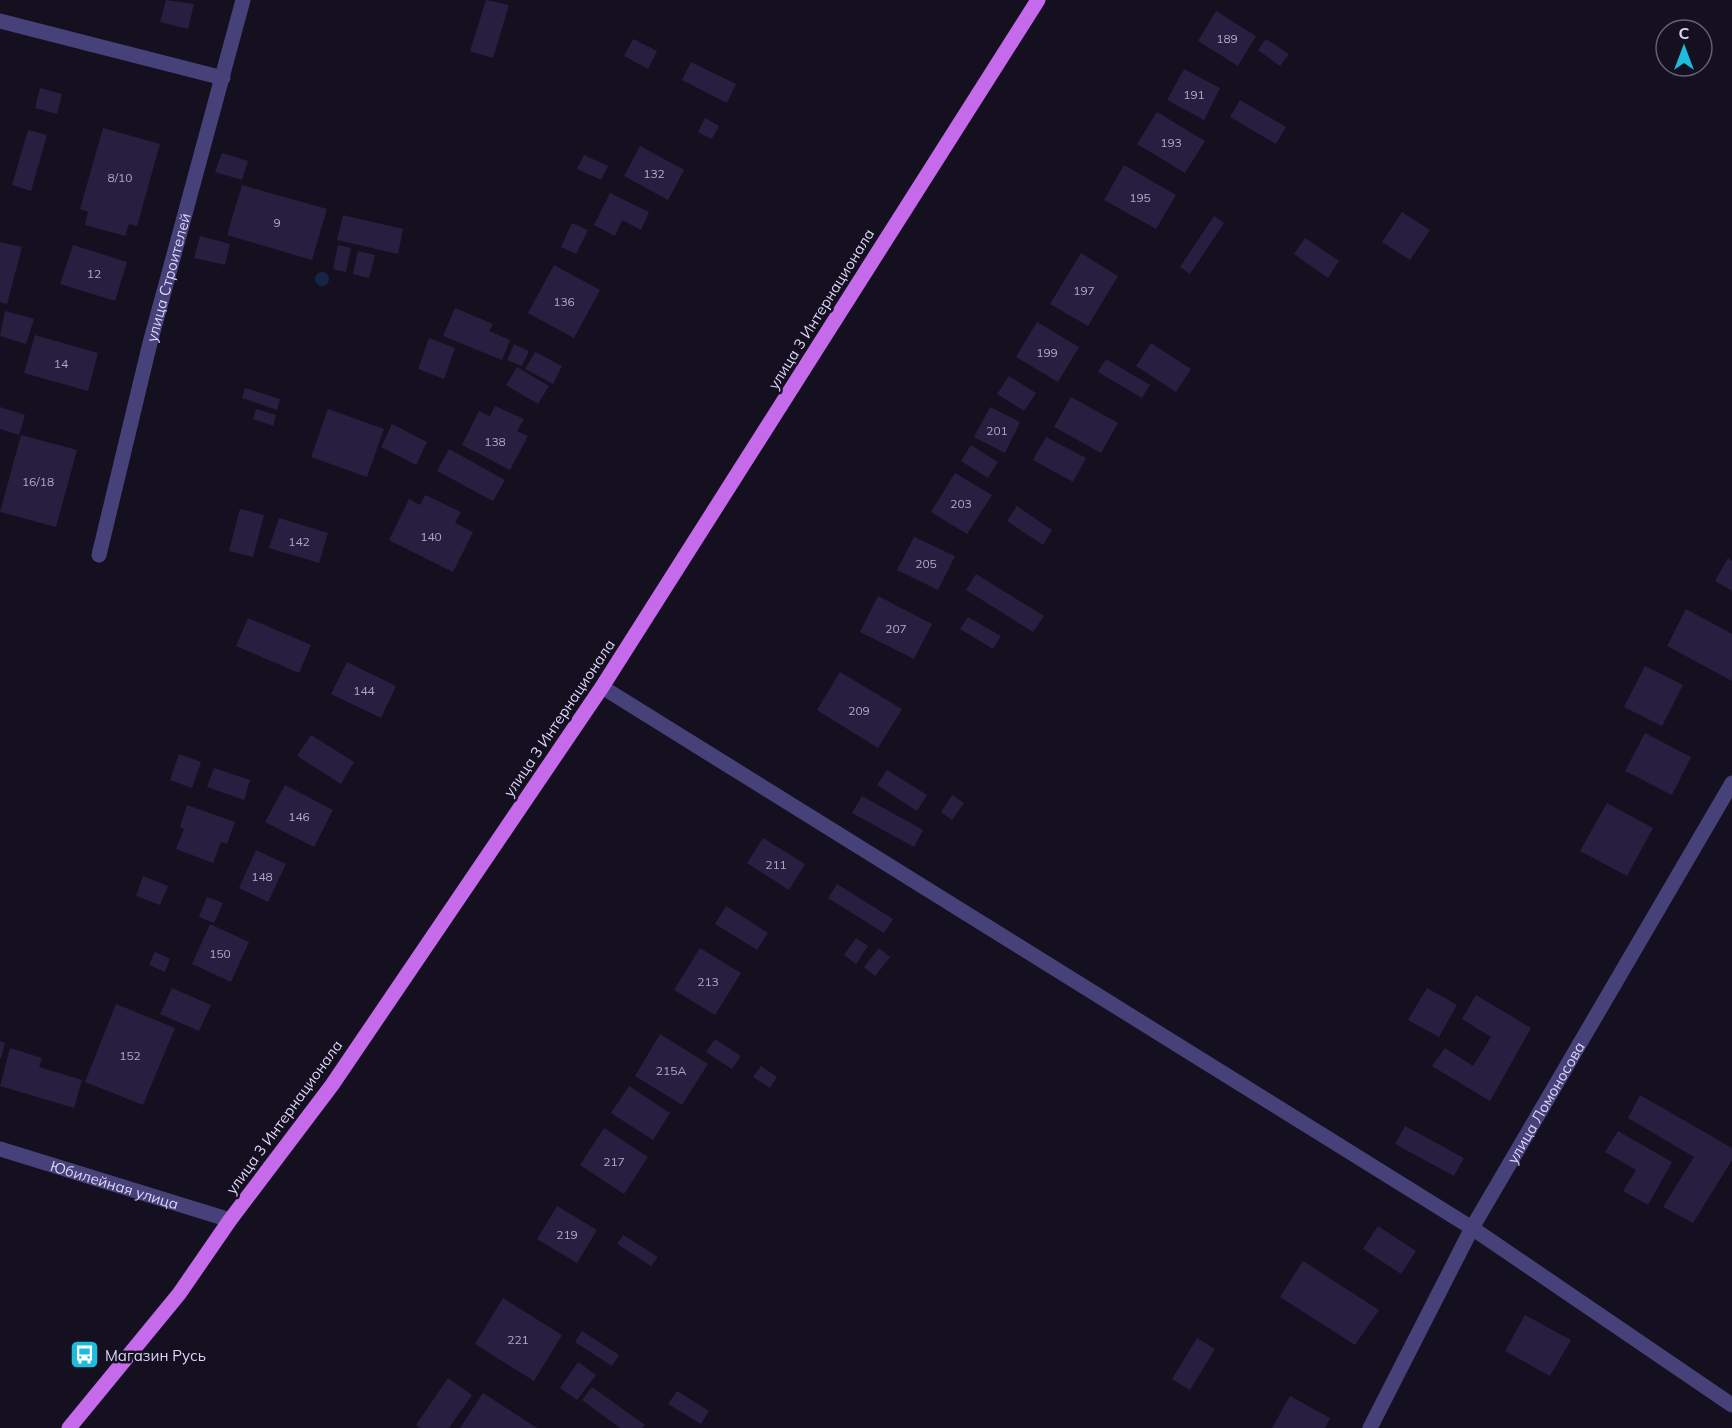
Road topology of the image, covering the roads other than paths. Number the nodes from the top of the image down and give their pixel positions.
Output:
1 (243, 0) edge
2 (1038, 0) edge
3 (0, 21) edge
4 (223, 78) junction
5 (99, 555) dead end
6 (602, 687) junction
7 (1732, 783) edge
8 (0, 1149) edge
9 (230, 1221) junction
10 (1472, 1228) junction
11 (1732, 1404) edge
12 (69, 1428) edge
13 (1370, 1428) edge

1 - 4 street, улица Строителей
2 - 6 main road, улица 3 Интернационала
3 - 4 street
4 - 5 street, улица Строителей
6 - 9 main road, улица 3 Интернационала
6 - 10 street
7 - 10 street, улица Ломоносова
8 - 9 street, Юбилейная улица
9 - 12 main road, улица 3 Интернационала
10 - 11 street
10 - 13 street, улица Ломоносова

